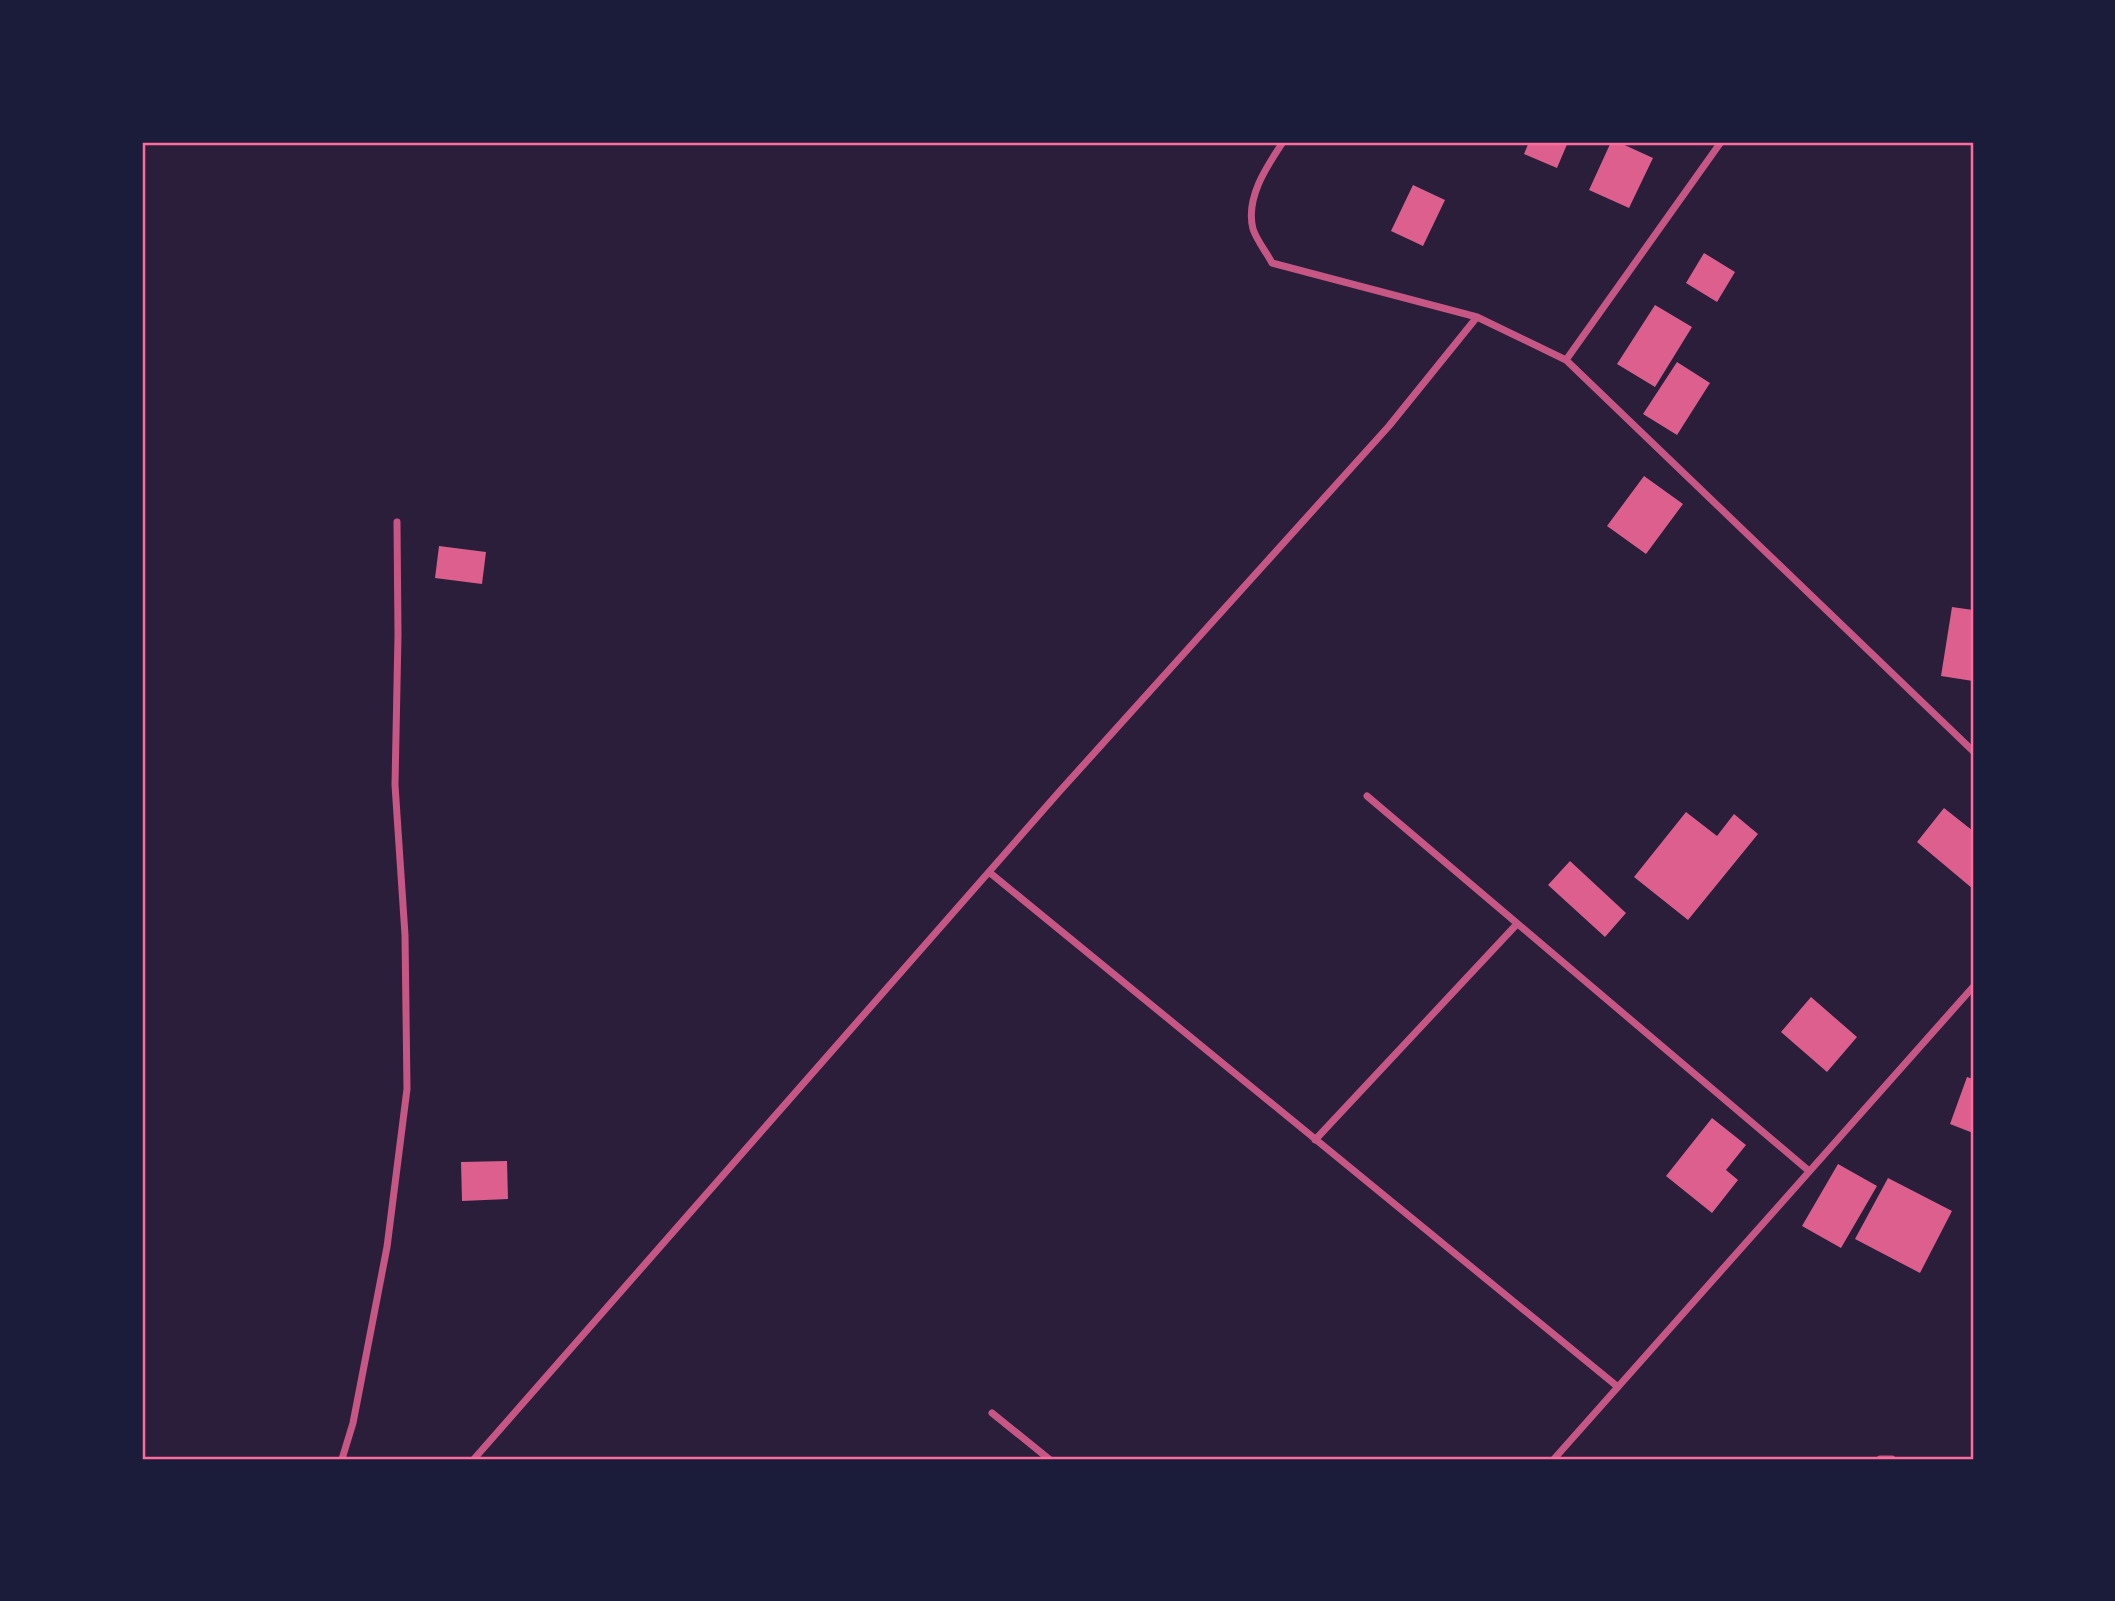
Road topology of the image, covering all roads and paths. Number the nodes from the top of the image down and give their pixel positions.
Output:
1 (1283, 142) edge
2 (1721, 142) edge
3 (1477, 317) junction
4 (1566, 360) junction
5 (397, 522) dead end
6 (1973, 751) edge
7 (1367, 796) dead end
8 (989, 872) junction
9 (1517, 923) junction
10 (1973, 987) edge
11 (1315, 1140) junction
12 (1810, 1171) junction
13 (1618, 1387) junction
14 (992, 1413) dead end
15 (342, 1459) edge
16 (474, 1459) edge
17 (1049, 1459) edge
18 (1554, 1459) edge
19 (1880, 1459) edge
20 (1892, 1459) edge

1 - 3 street
2 - 4 street
3 - 4 street
3 - 8 street
4 - 6 street
5 - 15 street
7 - 9 street
8 - 11 street
8 - 16 street
9 - 11 street
9 - 12 street
10 - 12 street
11 - 13 street
12 - 13 street
13 - 18 street
14 - 17 street
19 - 20 street

